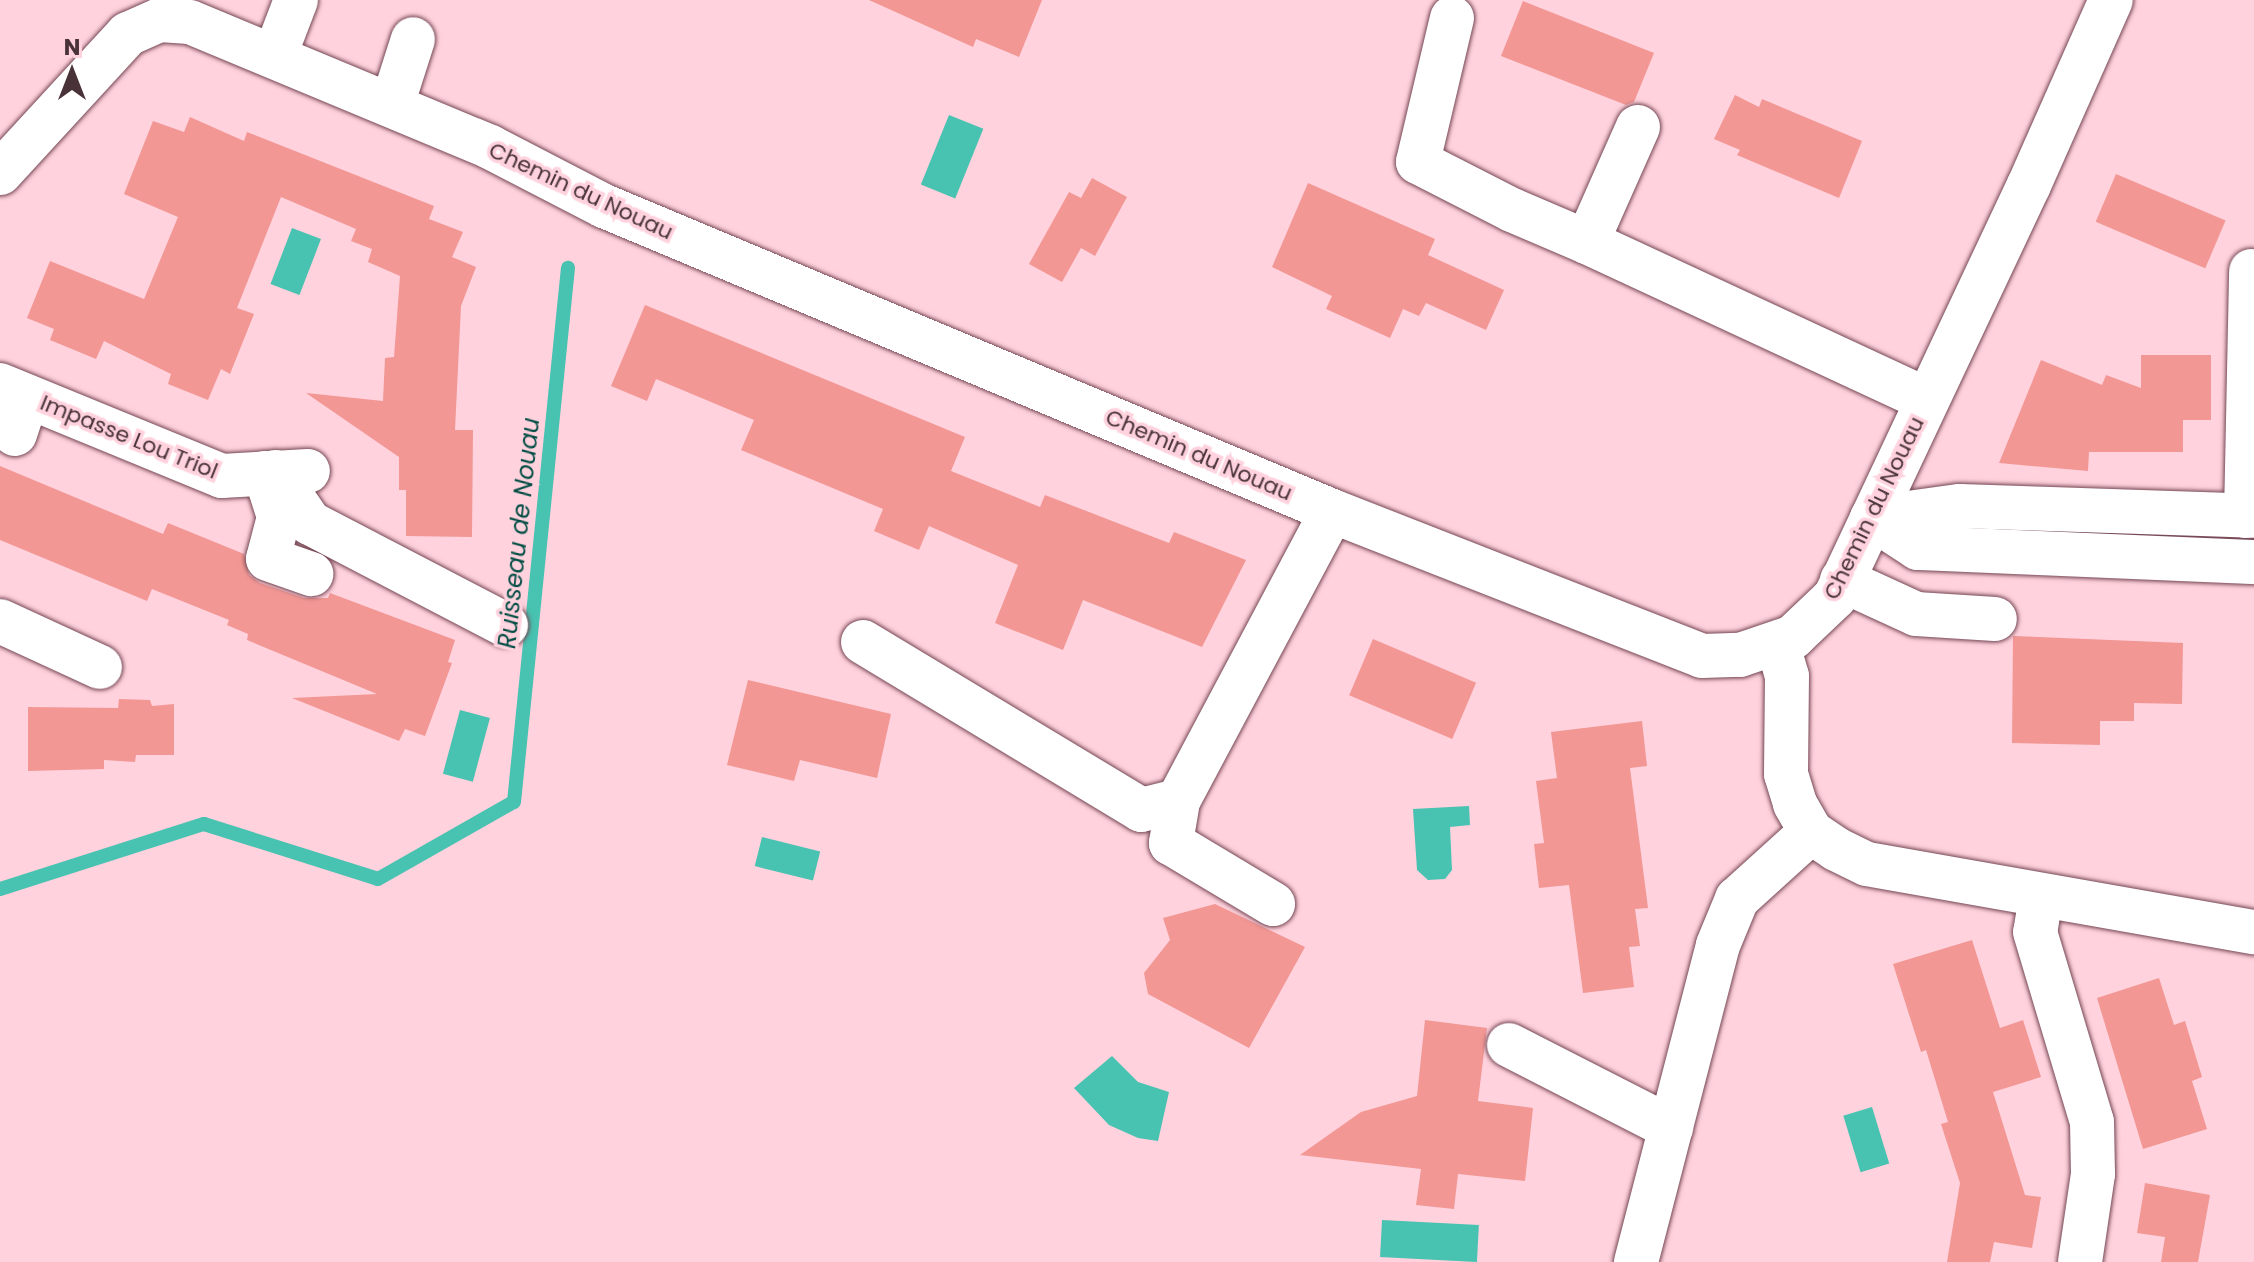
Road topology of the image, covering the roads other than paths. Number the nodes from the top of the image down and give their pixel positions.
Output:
1 (296, 0) edge
2 (2111, 0) edge
3 (158, 10) edge
4 (1452, 18) dead end
5 (413, 39) dead end
6 (275, 55) junction
7 (392, 105) junction
8 (1638, 127) dead end
9 (0, 173) edge
10 (1587, 242) junction
11 (2251, 271) dead end
12 (1926, 399) junction
13 (14, 405) edge
14 (283, 472) junction
15 (1332, 511) junction
16 (2250, 516) edge
17 (1872, 518) junction
18 (2254, 562) edge
19 (311, 574) dead end
20 (1842, 580) junction
21 (1995, 619) dead end
22 (0, 621) edge
23 (506, 625) dead end
24 (863, 642) dead end
25 (1778, 645) junction
26 (100, 667) dead end
27 (1178, 801) junction
28 (1811, 832) junction
29 (2041, 896) junction
30 (1273, 904) dead end
31 (2254, 932) edge
32 (1509, 1045) dead end
33 (1671, 1128) junction
34 (1636, 1262) edge
35 (2080, 1262) edge

1 - 6 street
2 - 12 street, Chemin du Nouau
3 - 6 street, Chemin du Nouau
3 - 9 street, Chemin du Nouau
4 - 10 street
5 - 7 street
6 - 7 street, Chemin du Nouau
7 - 15 street, Chemin du Nouau
8 - 10 street
10 - 12 street
11 - 16 street
12 - 17 street, Chemin du Nouau
13 - 14 street, Impasse Lou Triol
14 - 19 street
14 - 23 street
15 - 25 street, Chemin du Nouau
15 - 27 street
16 - 17 street
17 - 18 street
17 - 20 street, Chemin du Nouau
20 - 21 street
20 - 25 street, Chemin du Nouau
22 - 26 street
24 - 27 street
25 - 28 street
27 - 30 street
28 - 29 street
28 - 33 street
29 - 31 street
29 - 35 street
32 - 33 street
33 - 34 street

